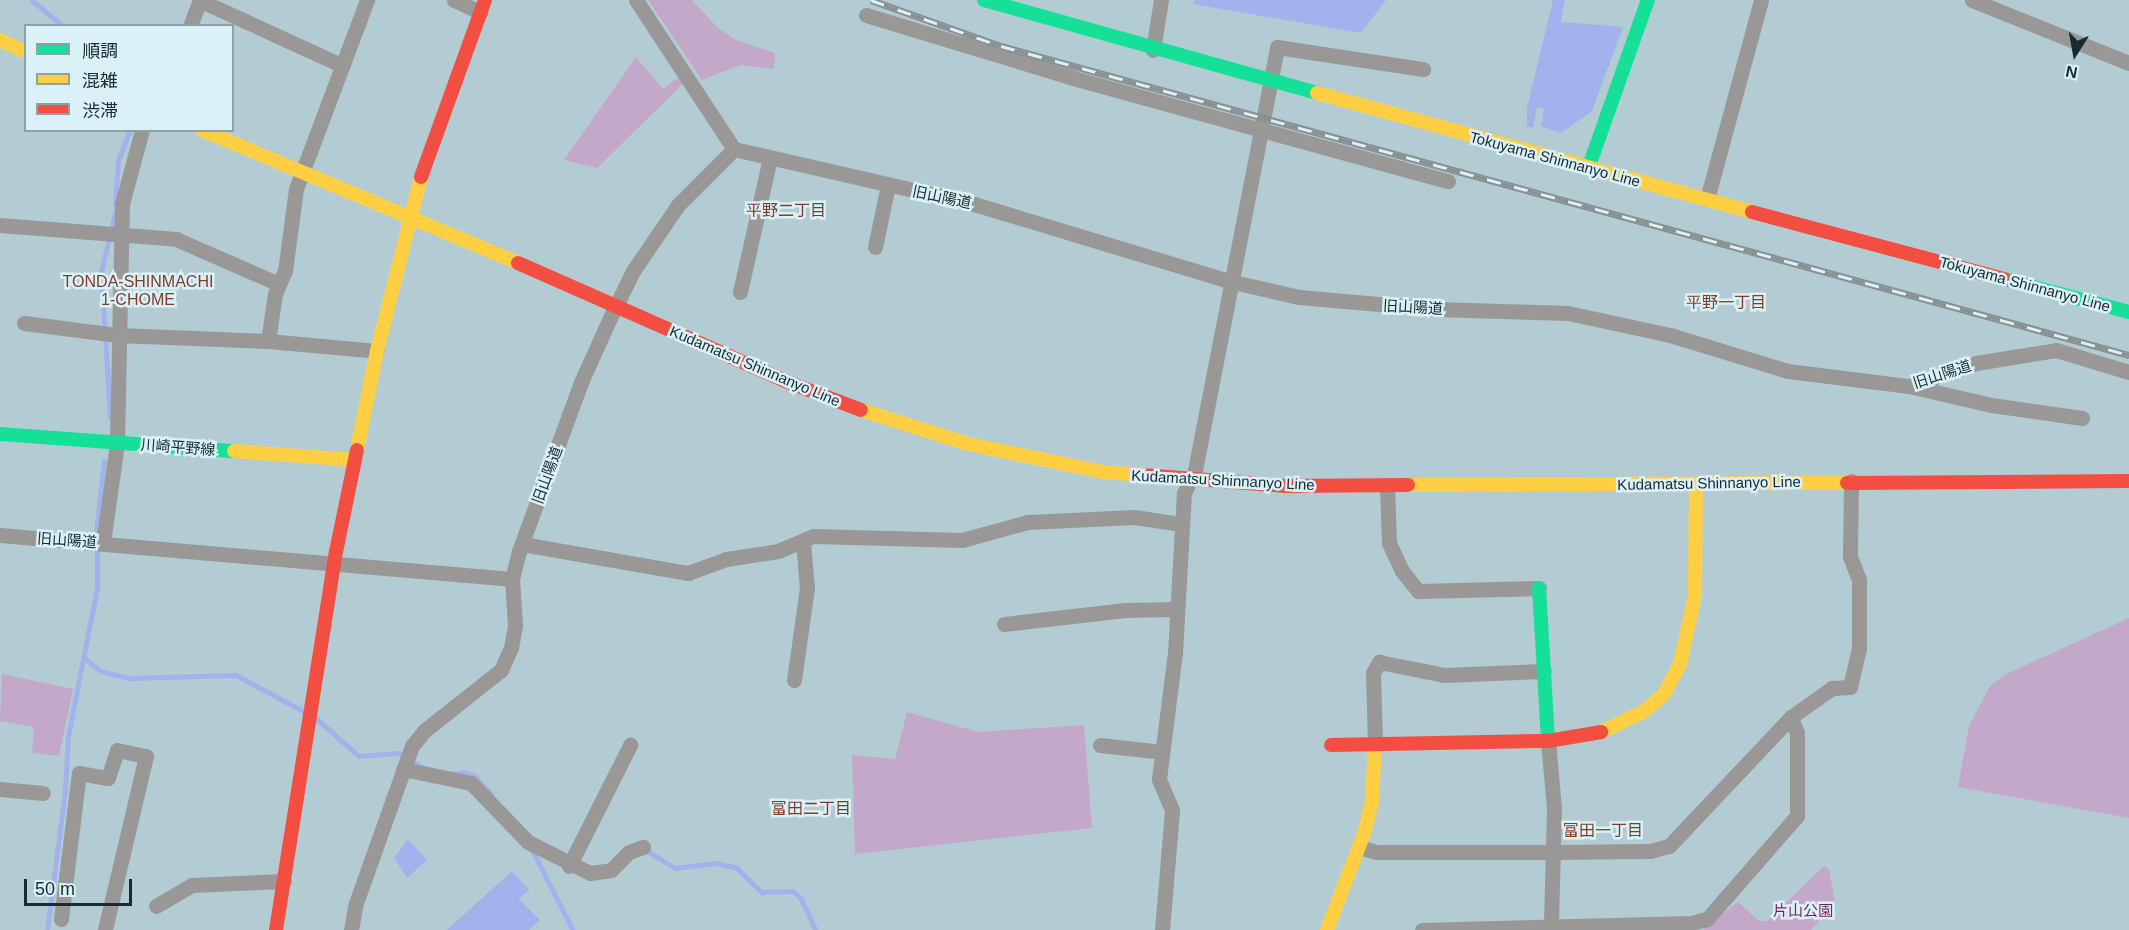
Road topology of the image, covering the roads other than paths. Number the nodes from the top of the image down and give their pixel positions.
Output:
1 (200, 0) edge
2 (367, 0) edge
3 (454, 0) edge
4 (636, 0) edge
5 (984, 0) edge
6 (1161, 0) edge
7 (1648, 0) edge
8 (1761, 0) edge
9 (1972, 0) edge
10 (483, 6) edge
11 (866, 15) dead end
12 (191, 24) edge
13 (0, 40) edge
14 (1153, 50) junction
15 (24, 51) edge
16 (2129, 63) edge
17 (344, 66) junction
18 (1423, 69) dead end
19 (1271, 81) junction
20 (1258, 128) junction
21 (141, 132) edge
22 (206, 132) edge
23 (734, 148) junction
24 (770, 158) junction
25 (1588, 169) junction
26 (303, 175) junction
27 (1448, 181) dead end
28 (888, 185) junction
29 (1707, 199) junction
30 (411, 217) junction
31 (0, 228) edge
32 (116, 236) junction
33 (875, 247) dead end
34 (1229, 281) junction
35 (279, 284) junction
36 (740, 292) dead end
37 (616, 306) junction
38 (2129, 312) edge
39 (24, 323) dead end
40 (118, 335) junction
41 (268, 341) junction
42 (377, 351) junction
43 (2129, 372) edge
44 (1909, 386) junction
45 (2082, 418) dead end
46 (0, 434) edge
47 (117, 443) junction
48 (355, 460) junction
49 (1851, 481) junction
50 (2129, 481) edge
51 (1190, 482) junction
52 (1696, 484) junction
53 (1387, 486) junction
54 (1181, 524) junction
55 (0, 535) edge
56 (803, 542) junction
57 (103, 543) junction
58 (522, 544) junction
59 (336, 562) junction
60 (512, 579) junction
61 (1539, 588) joint
62 (1177, 609) junction
63 (1004, 624) dead end
64 (1544, 671) junction
65 (794, 680) dead end
66 (1791, 717) junction
67 (1548, 741) junction
68 (1375, 744) junction
69 (630, 745) dead end
70 (1331, 745) dead end
71 (1100, 746) dead end
72 (1162, 752) junction
73 (403, 769) junction
74 (0, 789) edge
75 (44, 794) dead end
76 (643, 847) dead end
77 (1359, 847) junction
78 (1552, 852) junction
79 (569, 866) junction
80 (284, 881) junction
81 (156, 906) dead end
82 (61, 919) dead end
83 (1551, 925) junction
84 (105, 930) edge
85 (276, 930) edge
86 (351, 930) edge
87 (1162, 930) edge
88 (1327, 930) edge
89 (1422, 930) edge

1 - 12 street
1 - 17 street
2 - 17 street
3 - 10 street
4 - 23 street
5 - 14 main road, Tokuyama Shinnanyo Line
6 - 14 street
7 - 25 main road
8 - 29 street
9 - 16 street
10 - 30 main road
11 - 20 street
13 - 15 main road
14 - 19 main road, Tokuyama Shinnanyo Line
17 - 26 street
18 - 19 street
19 - 20 street
19 - 25 main road, Tokuyama Shinnanyo Line
20 - 27 street
20 - 34 street
21 - 32 street
22 - 26 main road, Kudamatsu Shinnanyo Line
23 - 24 street, 旧山陽道
23 - 37 street, 旧山陽道
24 - 28 street, 旧山陽道
24 - 36 street
25 - 29 main road, Tokuyama Shinnanyo Line
26 - 30 main road, Kudamatsu Shinnanyo Line
26 - 35 street
28 - 33 street
28 - 34 street, 旧山陽道
29 - 38 main road, Tokuyama Shinnanyo Line
30 - 37 main road, Kudamatsu Shinnanyo Line
30 - 42 main road
31 - 32 street
32 - 35 street
32 - 40 street
34 - 44 street, 旧山陽道
34 - 51 street
35 - 41 street
37 - 51 main road, Kudamatsu Shinnanyo Line
37 - 58 street, 旧山陽道
39 - 40 street
40 - 41 street
40 - 47 street
41 - 42 street
42 - 48 main road
43 - 44 street, 旧山陽道
44 - 45 street
46 - 47 main road, 川崎平野線
47 - 48 main road, 川崎平野線
47 - 57 street
48 - 59 main road
49 - 50 main road, Kudamatsu Shinnanyo Line
49 - 52 main road, Kudamatsu Shinnanyo Line
49 - 66 street
51 - 53 main road, Kudamatsu Shinnanyo Line
51 - 54 street
52 - 53 main road, Kudamatsu Shinnanyo Line
52 - 67 main road
53 - 61 street
54 - 56 street
54 - 62 street
55 - 57 street, 旧山陽道
56 - 58 street
56 - 65 street
57 - 59 street, 旧山陽道
58 - 60 street, 旧山陽道
59 - 60 street, 旧山陽道
59 - 80 main road
60 - 73 street
61 - 64 main road
62 - 63 street
62 - 72 street
64 - 67 main road
64 - 68 street
66 - 78 street
66 - 83 street
67 - 68 main road
67 - 78 street
68 - 70 main road
68 - 77 main road
69 - 79 street
71 - 72 street
72 - 87 street
73 - 79 street
73 - 86 street
74 - 75 street
76 - 79 street
77 - 78 street
77 - 88 main road
78 - 83 street
80 - 81 street
80 - 85 main road
82 - 84 street
83 - 89 street

